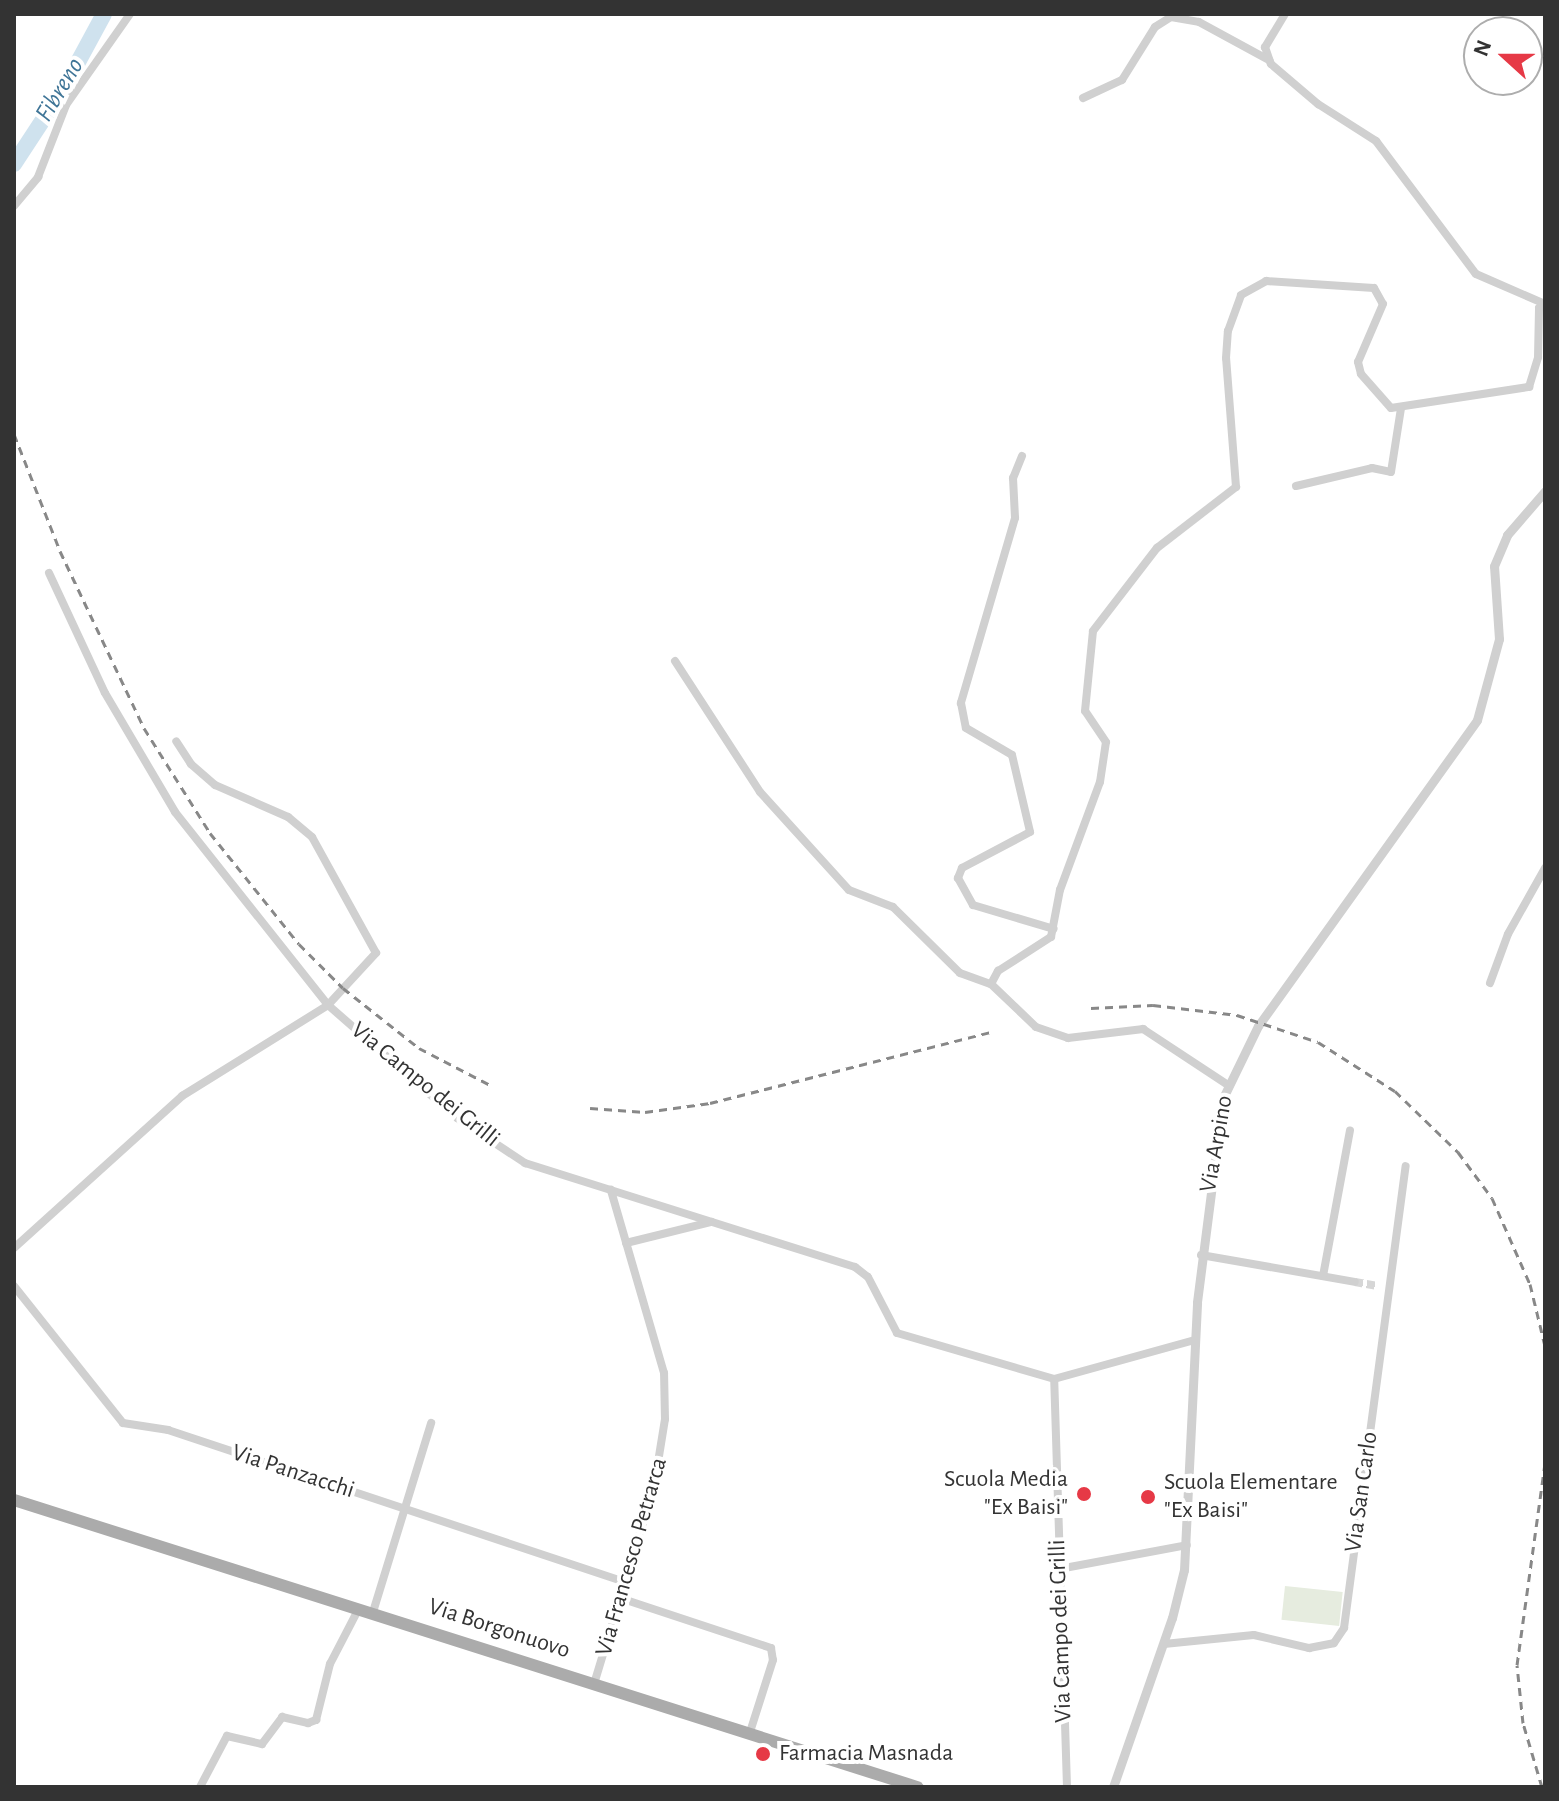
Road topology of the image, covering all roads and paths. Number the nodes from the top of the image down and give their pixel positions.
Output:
1 (130, 14) edge
2 (1285, 14) edge
3 (1270, 61) junction
4 (1083, 98) dead end
5 (14, 206) edge
6 (1545, 305) edge
7 (1401, 408) junction
8 (1022, 456) dead end
9 (1296, 486) dead end
10 (1545, 491) edge
11 (49, 573) dead end
12 (675, 661) dead end
13 (176, 741) dead end
14 (1545, 868) edge
15 (1054, 929) junction
16 (1490, 983) dead end
17 (991, 984) junction
18 (328, 1005) junction
19 (1228, 1085) junction
20 (1350, 1130) dead end
21 (1406, 1166) dead end
22 (611, 1190) junction
23 (712, 1222) junction
24 (626, 1243) junction
25 (14, 1248) edge
26 (1201, 1255) junction
27 (1323, 1276) junction
28 (1355, 1282) tunnel mouth
29 (14, 1286) edge
30 (1378, 1286) tunnel mouth
31 (1389, 1288) junction
32 (1195, 1340) junction
33 (1054, 1379) junction
34 (431, 1423) dead end
35 (14, 1500) edge
36 (404, 1509) junction
37 (1187, 1545) junction
38 (1059, 1569) junction
39 (627, 1583) junction
40 (623, 1599) junction
41 (359, 1608) junction
42 (373, 1612) junction
43 (1164, 1644) junction
44 (594, 1684) junction
45 (750, 1732) junction
46 (200, 1787) edge
47 (917, 1787) edge
48 (1067, 1787) edge
49 (1113, 1787) edge

1 - 5 street
2 - 3 street
3 - 4 street
3 - 6 street
6 - 7 street
7 - 9 street
7 - 15 street
8 - 15 street
10 - 19 street, Via Arpino
11 - 18 street
12 - 17 street
13 - 18 street
14 - 16 street
15 - 17 street
17 - 19 street
18 - 22 street, Via Campo dei Grilli
18 - 25 street, Via Campo dei Grilli
19 - 26 street, Via Arpino
20 - 27 street
21 - 31 street, Via San Carlo
22 - 23 street, Via Campo dei Grilli
22 - 24 street, Via Francesco Petrarca
23 - 24 street
23 - 33 street, Via Campo dei Grilli
24 - 39 street, Via Francesco Petrarca
26 - 27 street
26 - 32 street, Via Arpino
27 - 28 street
29 - 36 street, Via Panzacchi
30 - 31 street
31 - 43 street, Via San Carlo
32 - 33 street
32 - 37 street, Via Arpino
33 - 38 street, Via Campo dei Grilli
34 - 36 street
35 - 41 main road, Via Borgonuovo
36 - 39 street, Via Panzacchi
36 - 42 street
37 - 38 street
37 - 43 street, Via Arpino
38 - 48 street, Via Campo dei Grilli
39 - 40 street, Via Francesco Petrarca
40 - 44 street, Via Francesco Petrarca
40 - 45 street
41 - 42 main road, Via Borgonuovo
41 - 46 street
42 - 44 main road, Via Borgonuovo
43 - 49 street, Via Arpino
44 - 45 main road, Via Borgonuovo
45 - 47 main road, Via Borgonuovo

